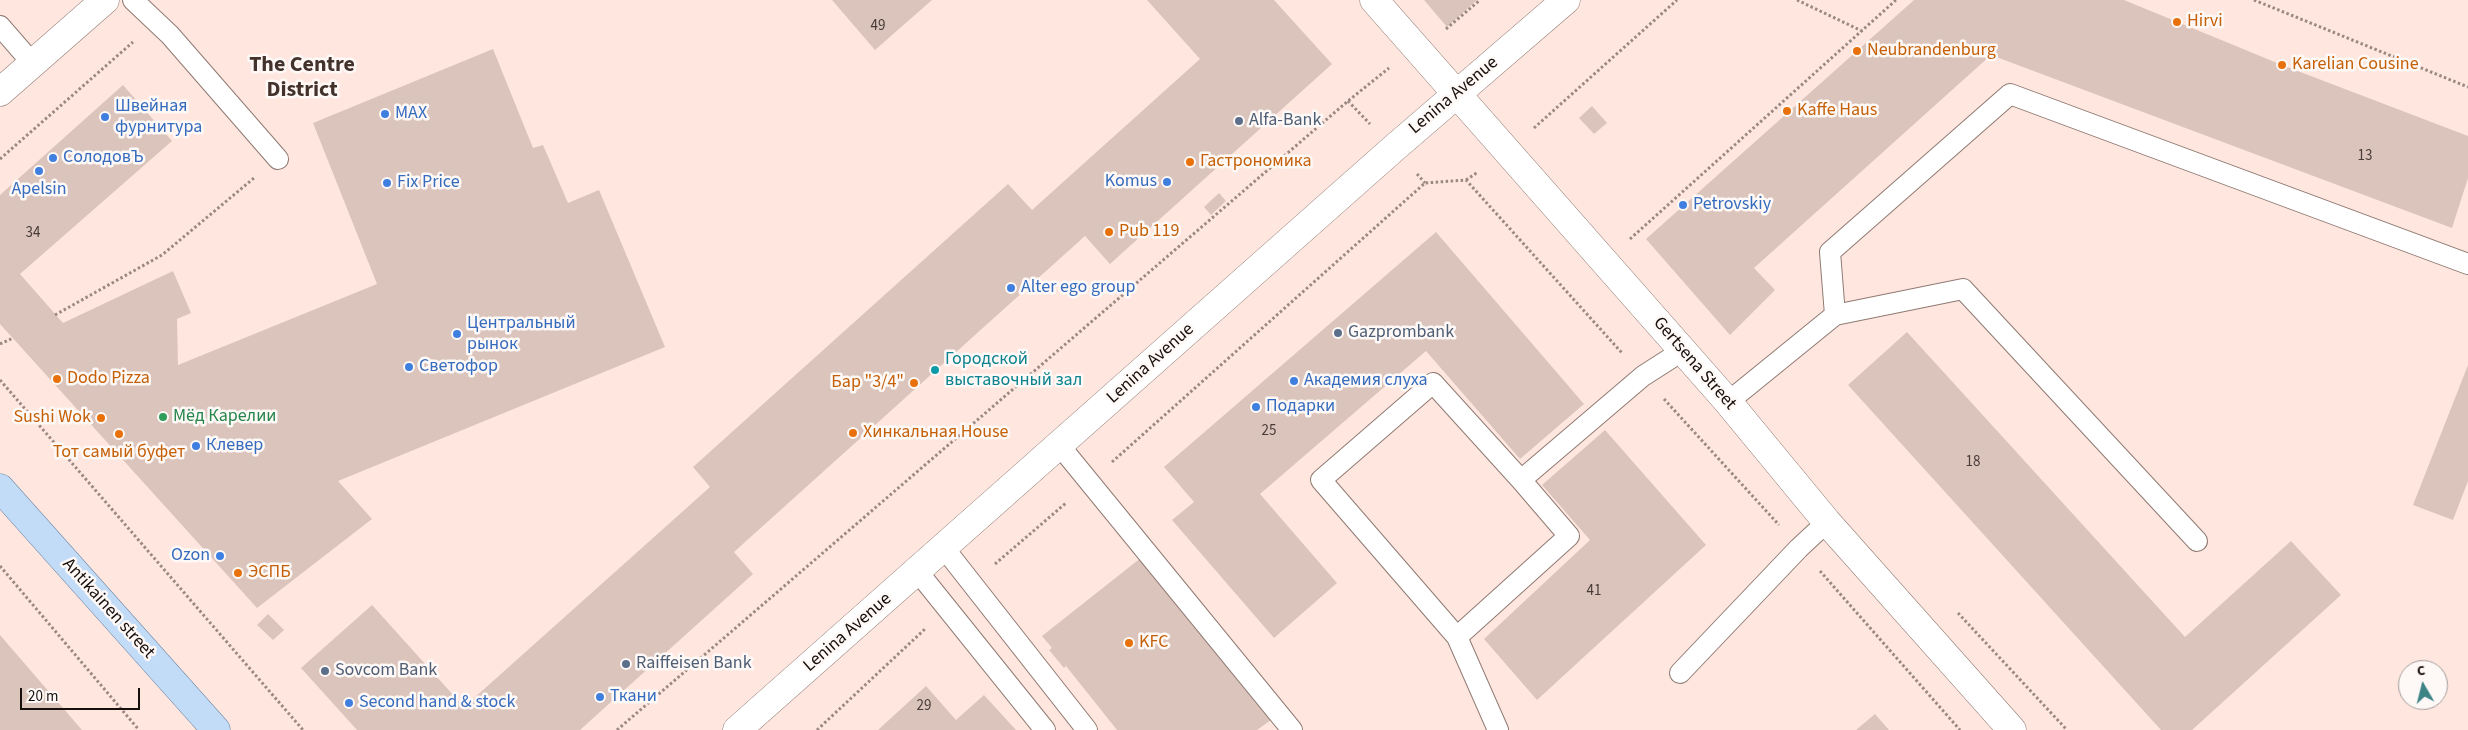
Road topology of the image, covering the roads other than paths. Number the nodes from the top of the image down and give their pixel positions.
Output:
1 (105, 0) edge
2 (133, 0) edge
3 (1374, 0) edge
4 (1566, 0) edge
5 (0, 26) edge
6 (33, 64) junction
7 (0, 92) edge
8 (1457, 95) junction
9 (278, 158) road end
10 (2468, 264) edge
11 (1835, 315) junction
12 (1682, 351) junction
13 (1728, 402) junction
14 (1060, 446) junction
15 (1521, 480) junction
16 (0, 488) edge
17 (1827, 522) junction
18 (2197, 541) dead end
19 (944, 548) junction
20 (918, 572) junction
21 (1457, 637) junction
22 (1680, 673) dead end
23 (216, 730) edge
24 (737, 730) edge
25 (1044, 730) edge
26 (1087, 730) edge
27 (1292, 730) edge
28 (1498, 730) edge
29 (2012, 730) edge

1 - 6 street
2 - 9 lane
3 - 8 street, Gertsena Street
4 - 8 street, Lenina Avenue
5 - 6 lane
6 - 7 street
8 - 12 street, Gertsena Street
8 - 14 street, Lenina Avenue
10 - 11 lane
11 - 13 lane
11 - 18 lane
12 - 13 street, Gertsena Street
12 - 15 lane
13 - 17 street, Gertsena Street
14 - 19 street, Lenina Avenue
14 - 27 lane
15 - 21 lane
15 - 21 lane
16 - 23 main road, Antikainen street
17 - 22 lane
17 - 29 street, Gertsena Street
19 - 20 street, Lenina Avenue
19 - 26 lane
20 - 24 street, Lenina Avenue
20 - 25 lane
21 - 28 lane

